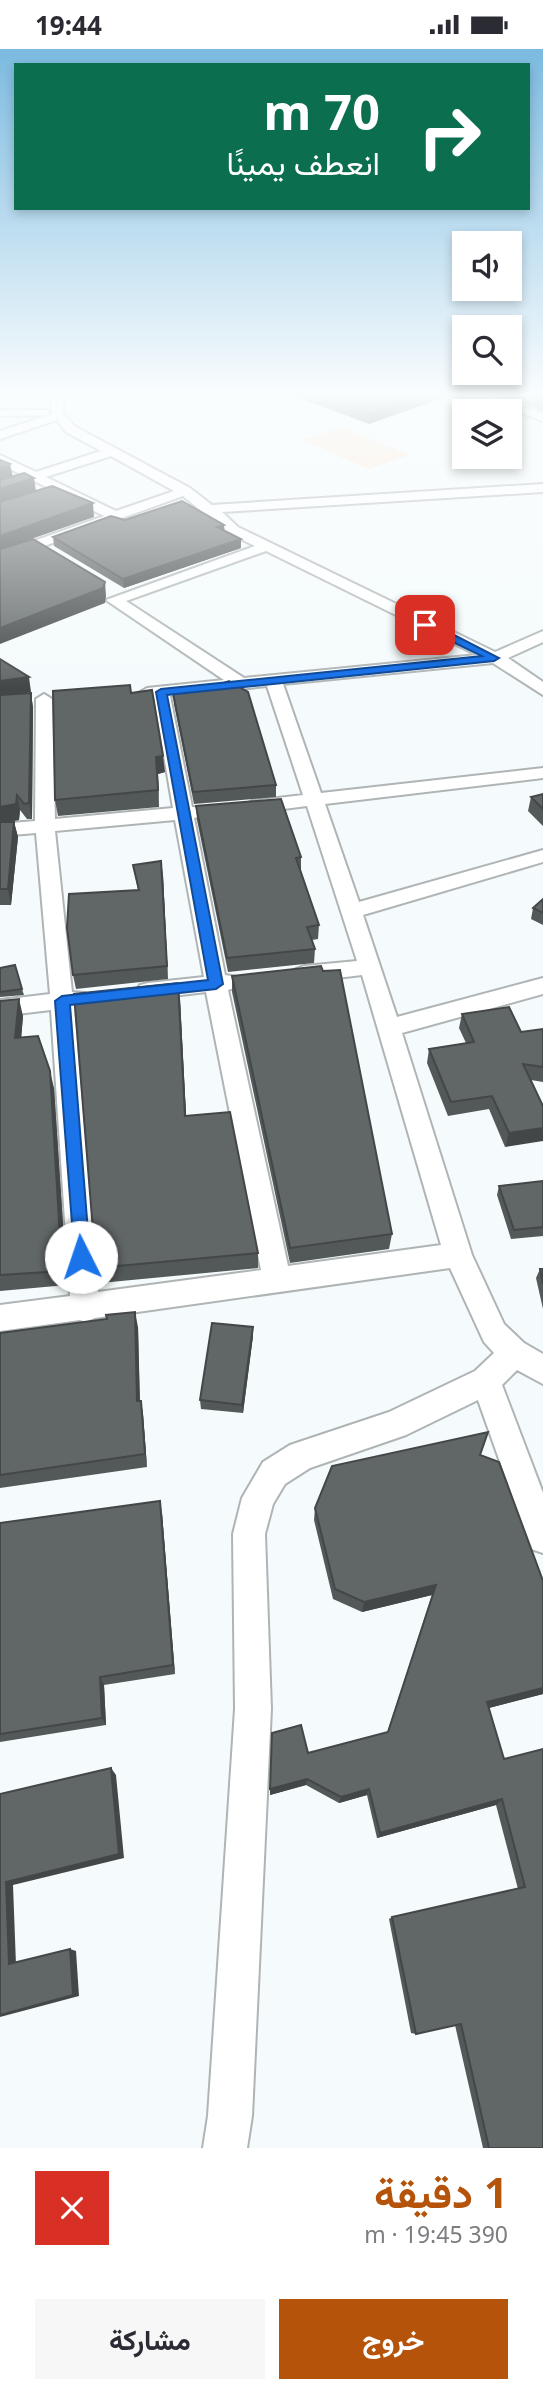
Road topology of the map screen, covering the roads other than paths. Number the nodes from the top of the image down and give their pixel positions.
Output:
1 (50, 493) edge
2 (69, 493) edge
3 (180, 493) edge
4 (188, 493) edge
5 (465, 493) edge
6 (37, 498) edge
7 (212, 509) junction
8 (117, 517) junction
9 (38, 545) junction
10 (265, 547) junction
11 (0, 558) edge
12 (59, 558) edge
13 (102, 584) edge
14 (123, 597) junction
15 (543, 635) edge
16 (494, 658) junction
17 (275, 681) junction
18 (241, 684) junction
19 (543, 689) edge
20 (161, 692) junction
21 (135, 693) edge
22 (41, 699) dead end
23 (543, 773) edge
24 (315, 802) junction
25 (184, 813) junction
26 (45, 826) junction
27 (0, 830) edge
28 (543, 856) edge
29 (352, 911) junction
30 (370, 967) junction
31 (280, 977) edge
32 (254, 979) edge
33 (216, 984) junction
34 (540, 991) edge
35 (126, 994) edge
36 (101, 997) edge
37 (62, 1001) junction
38 (0, 1008) edge
39 (389, 1028) junction
40 (458, 1255) junction
41 (277, 1280) junction
42 (85, 1309) junction
43 (0, 1318) edge
44 (529, 1361) edge
45 (486, 1381) junction
46 (543, 1537) edge
47 (225, 2148) edge

1 - 6 street
2 - 8 street
3 - 8 street
4 - 7 street
5 - 7 street
7 - 10 street
8 - 9 street
9 - 11 street
9 - 12 street
10 - 14 street
10 - 16 street
13 - 14 street
14 - 18 street
15 - 16 street
16 - 17 street
16 - 19 street
17 - 18 street
17 - 24 street
18 - 20 street
20 - 21 street
20 - 25 street
22 - 26 street
23 - 24 street
24 - 25 street
24 - 29 street
25 - 26 street
25 - 33 street
26 - 27 street
26 - 37 street
28 - 29 street
29 - 30 street
30 - 31 street
30 - 39 street
32 - 33 street
33 - 35 street
33 - 41 street
34 - 39 street
36 - 37 street
37 - 38 street
37 - 42 street
39 - 40 street
40 - 41 street
40 - 44 street
41 - 42 street
42 - 43 street
44 - 45 street
45 - 46 street
45 - 47 street

